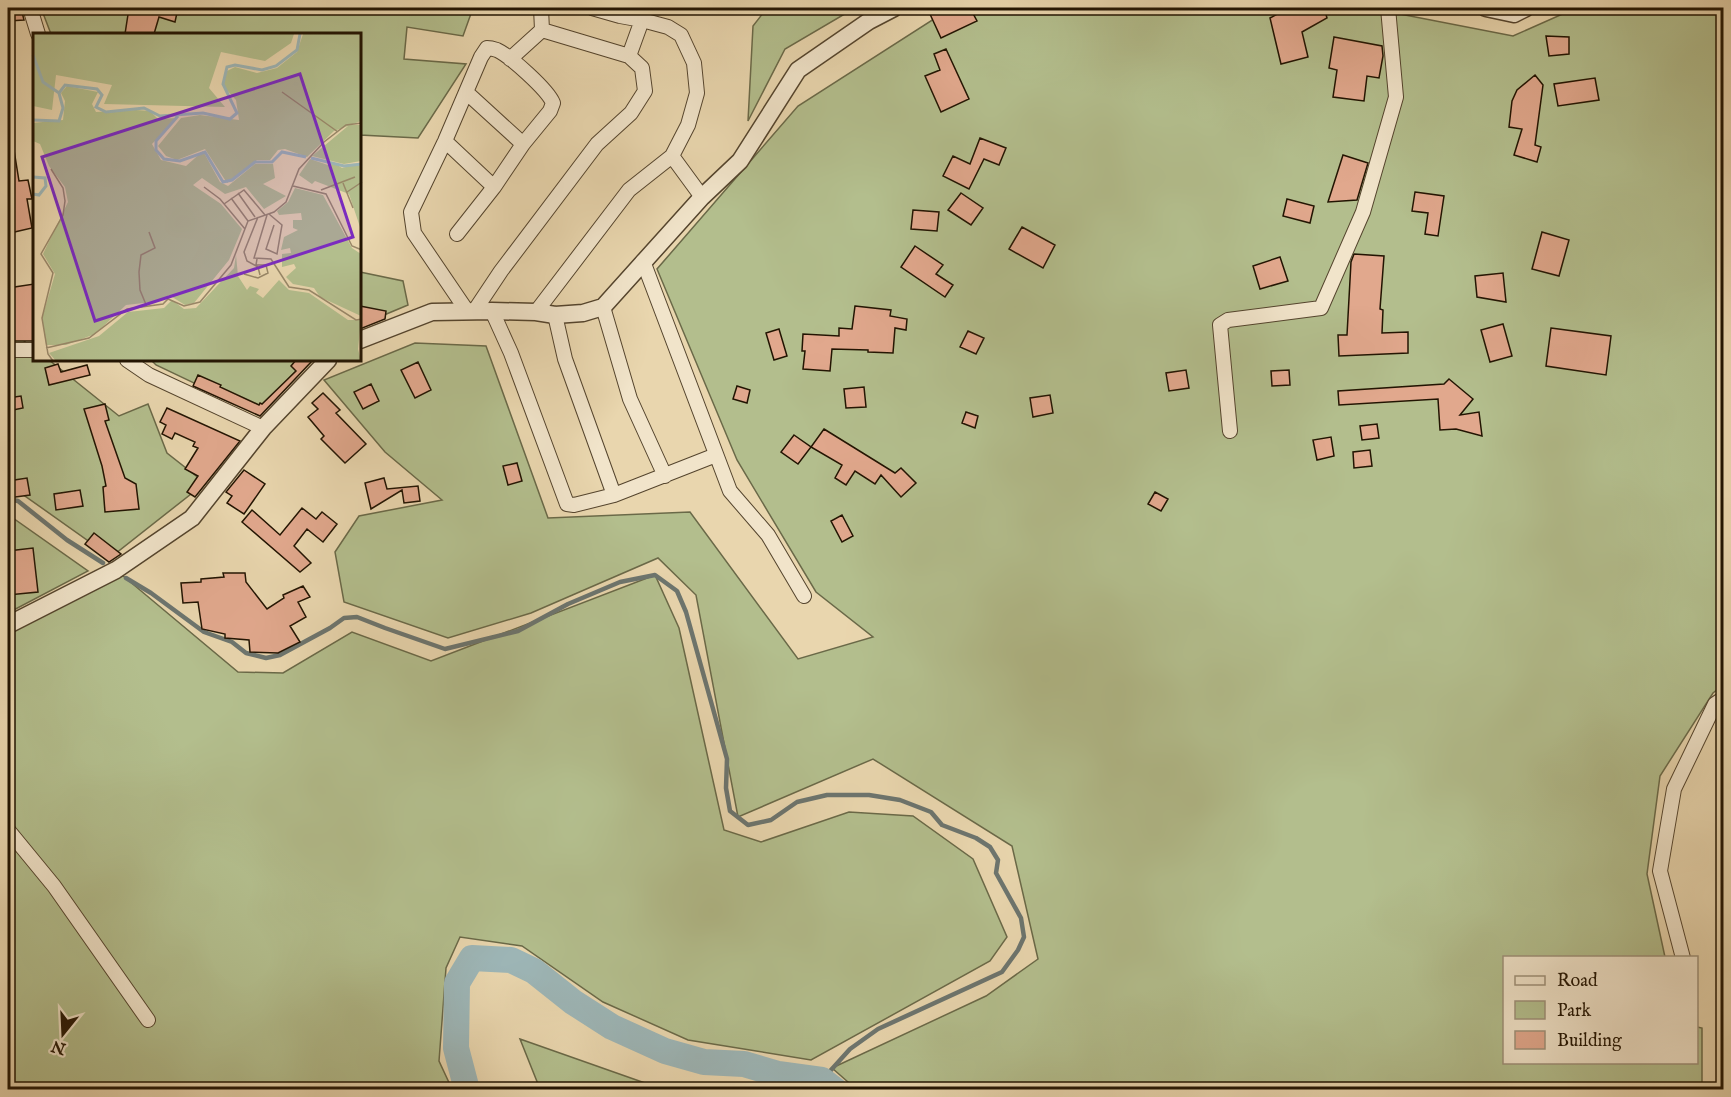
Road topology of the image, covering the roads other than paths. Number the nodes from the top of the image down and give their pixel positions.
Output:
1 (30, 8) edge
2 (541, 8) edge
3 (592, 8) edge
4 (894, 8) edge
5 (1388, 8) edge
6 (1486, 8) edge
7 (1526, 8) edge
8 (639, 14) edge
9 (542, 30) junction
10 (38, 33) edge
11 (629, 56) junction
12 (510, 59) junction
13 (466, 92) junction
14 (445, 141) junction
15 (522, 144) junction
16 (672, 156) junction
17 (494, 187) junction
18 (702, 197) junction
19 (458, 234) dead end
20 (643, 261) junction
21 (603, 307) junction
22 (478, 311) junction
23 (536, 312) junction
24 (555, 315) junction
25 (362, 339) edge
26 (8, 350) edge
27 (33, 350) edge
28 (130, 362) edge
29 (326, 362) edge
30 (263, 428) junction
31 (1230, 431) dead end
32 (716, 455) junction
33 (665, 476) junction
34 (614, 495) junction
35 (804, 596) dead end
36 (8, 625) edge
37 (1724, 698) edge
38 (8, 830) edge
39 (1683, 956) edge
40 (148, 1020) dead end

1 - 10 street
2 - 9 street
3 - 8 street
4 - 18 street
5 - 31 street
6 - 7 street
8 - 11 street
8 - 16 street
9 - 11 street
9 - 12 street
11 - 22 street
12 - 13 street
12 - 15 street
13 - 14 street
13 - 15 street
14 - 17 street
14 - 22 street
15 - 17 street
16 - 18 street
16 - 23 street
17 - 19 street
18 - 20 street
20 - 21 street
20 - 32 street
21 - 24 street
21 - 33 street
22 - 23 street
22 - 25 street
22 - 34 street
23 - 24 street
24 - 34 street
26 - 27 street
28 - 30 street
29 - 30 street
30 - 36 street
32 - 33 street
32 - 35 street
33 - 34 street
37 - 39 street
38 - 40 street

